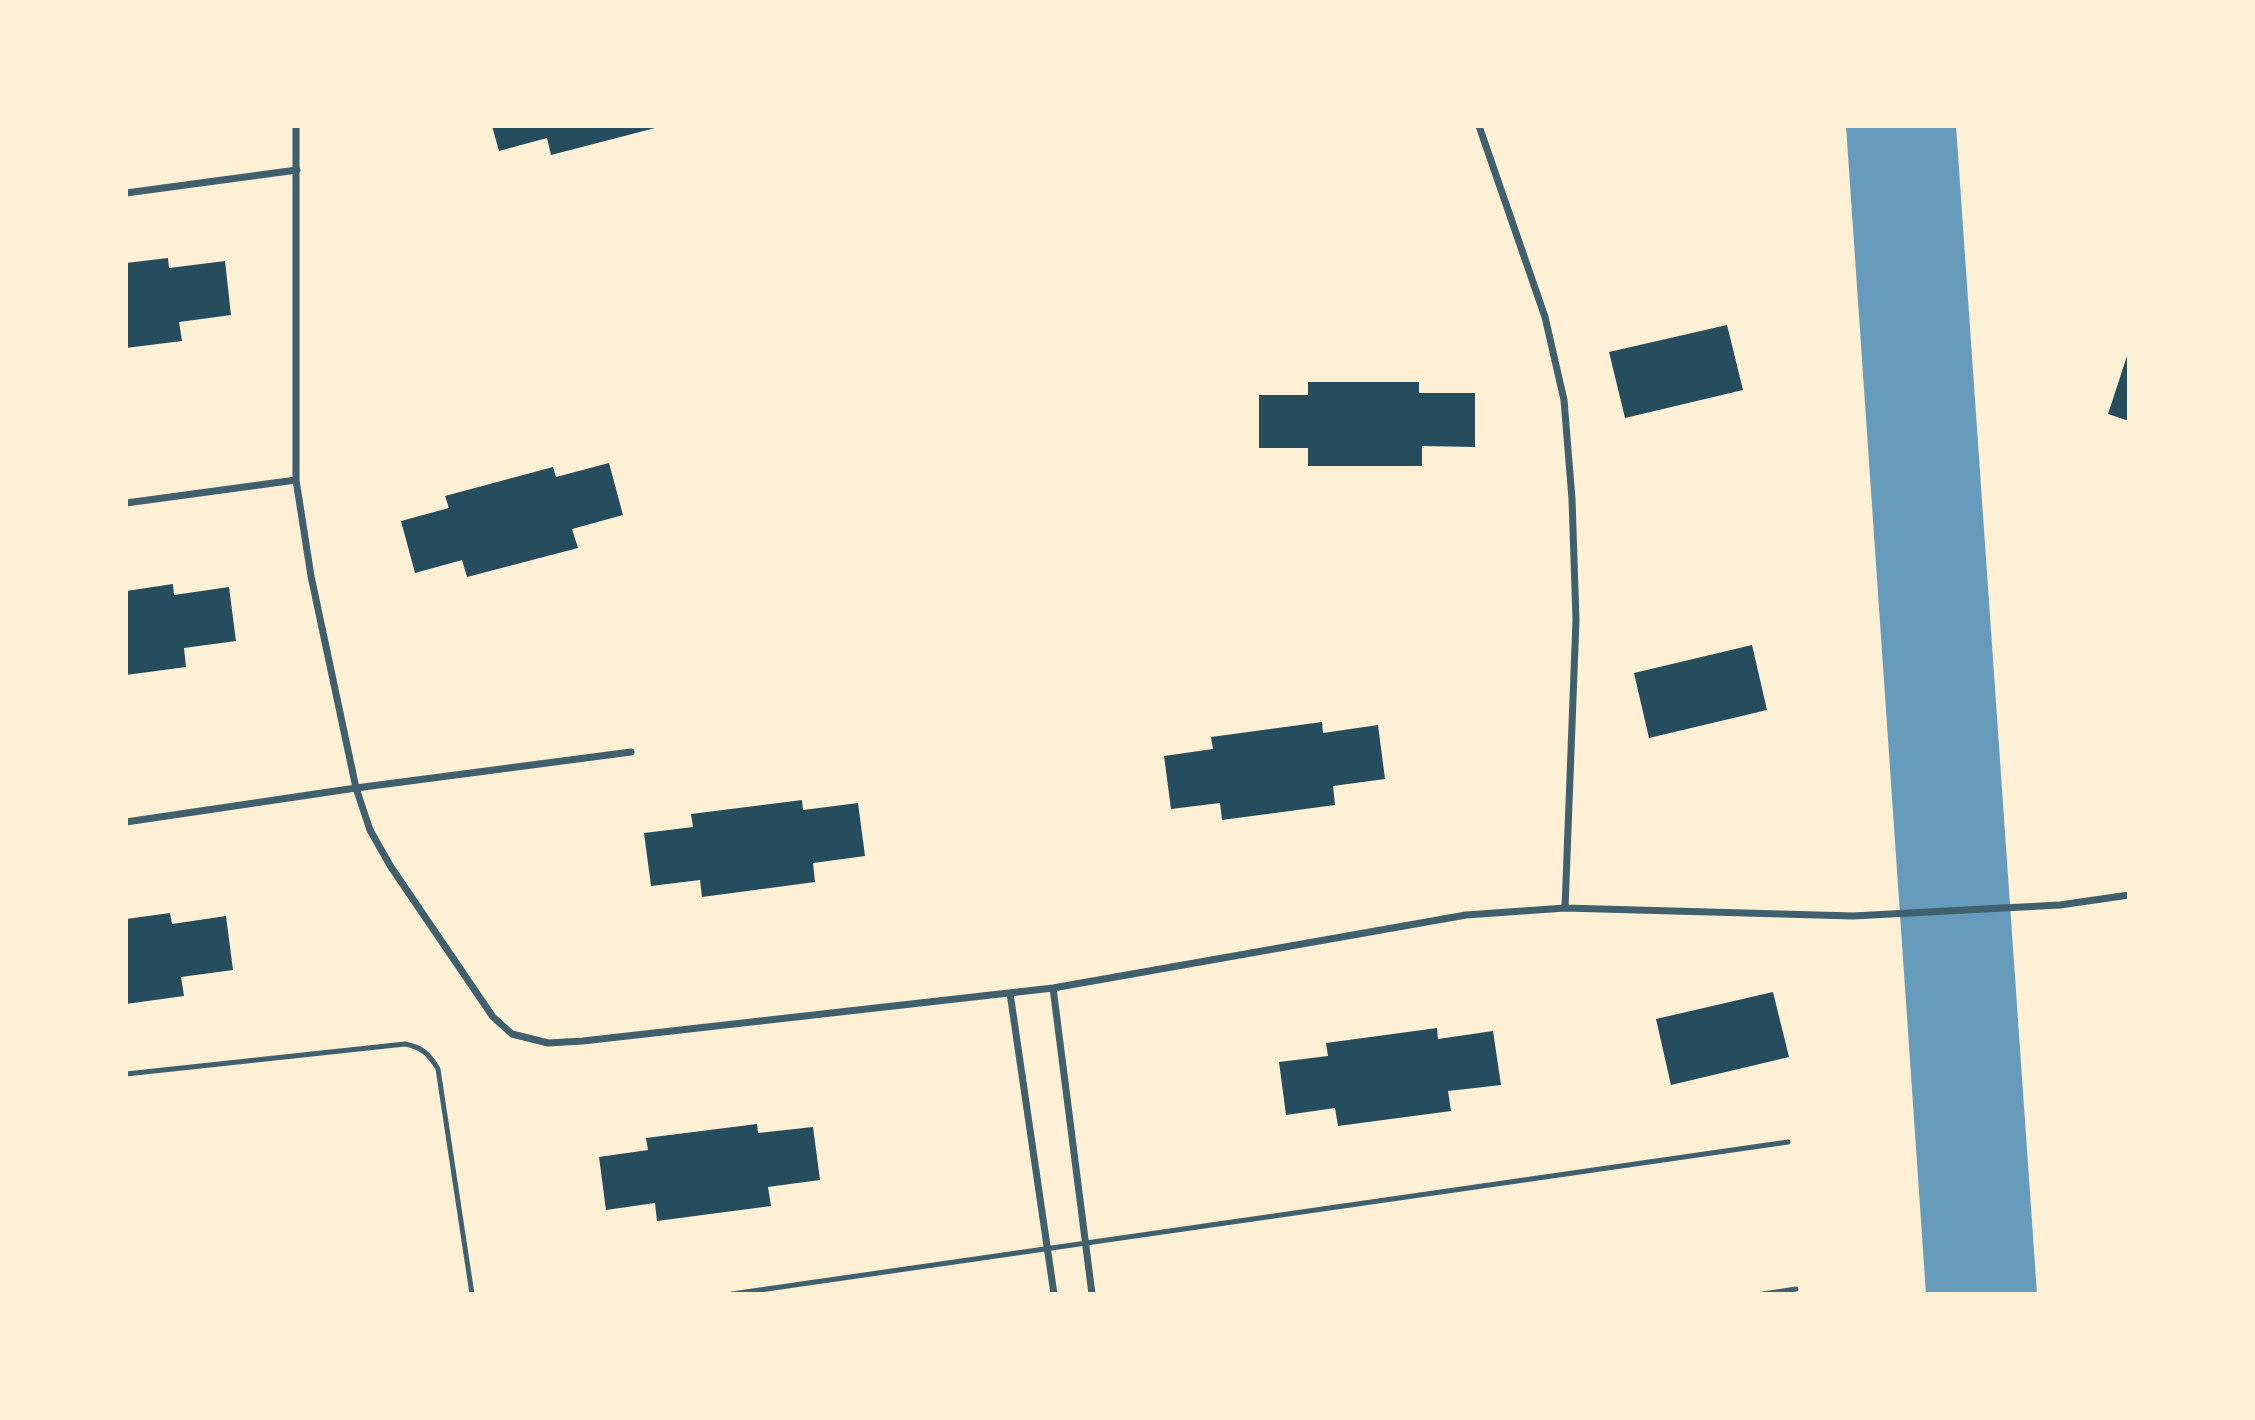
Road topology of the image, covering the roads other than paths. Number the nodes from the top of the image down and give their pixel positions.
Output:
1 (296, 126) edge
2 (1479, 126) edge
3 (297, 170) junction
4 (126, 193) edge
5 (296, 481) junction
6 (126, 503) edge
7 (631, 752) dead end
8 (356, 788) junction
9 (126, 822) edge
10 (2129, 895) edge
11 (1565, 908) junction
12 (1053, 988) junction
13 (1010, 993) junction
14 (126, 1074) edge
15 (1788, 1142) dead end
16 (1086, 1244) junction
17 (1047, 1248) junction
18 (1796, 1289) dead end
19 (472, 1294) edge
20 (732, 1294) edge
21 (1054, 1294) edge
22 (1092, 1294) edge
23 (1763, 1294) edge

1 - 3 street
2 - 11 street
3 - 4 street
3 - 5 street
5 - 6 street
5 - 8 street
7 - 8 street
8 - 9 street
8 - 13 street
10 - 11 street
11 - 12 street
12 - 13 street
12 - 16 street
13 - 17 street
14 - 19 lane
15 - 16 lane
16 - 17 lane
16 - 22 street
17 - 20 lane
17 - 21 street
18 - 23 lane

